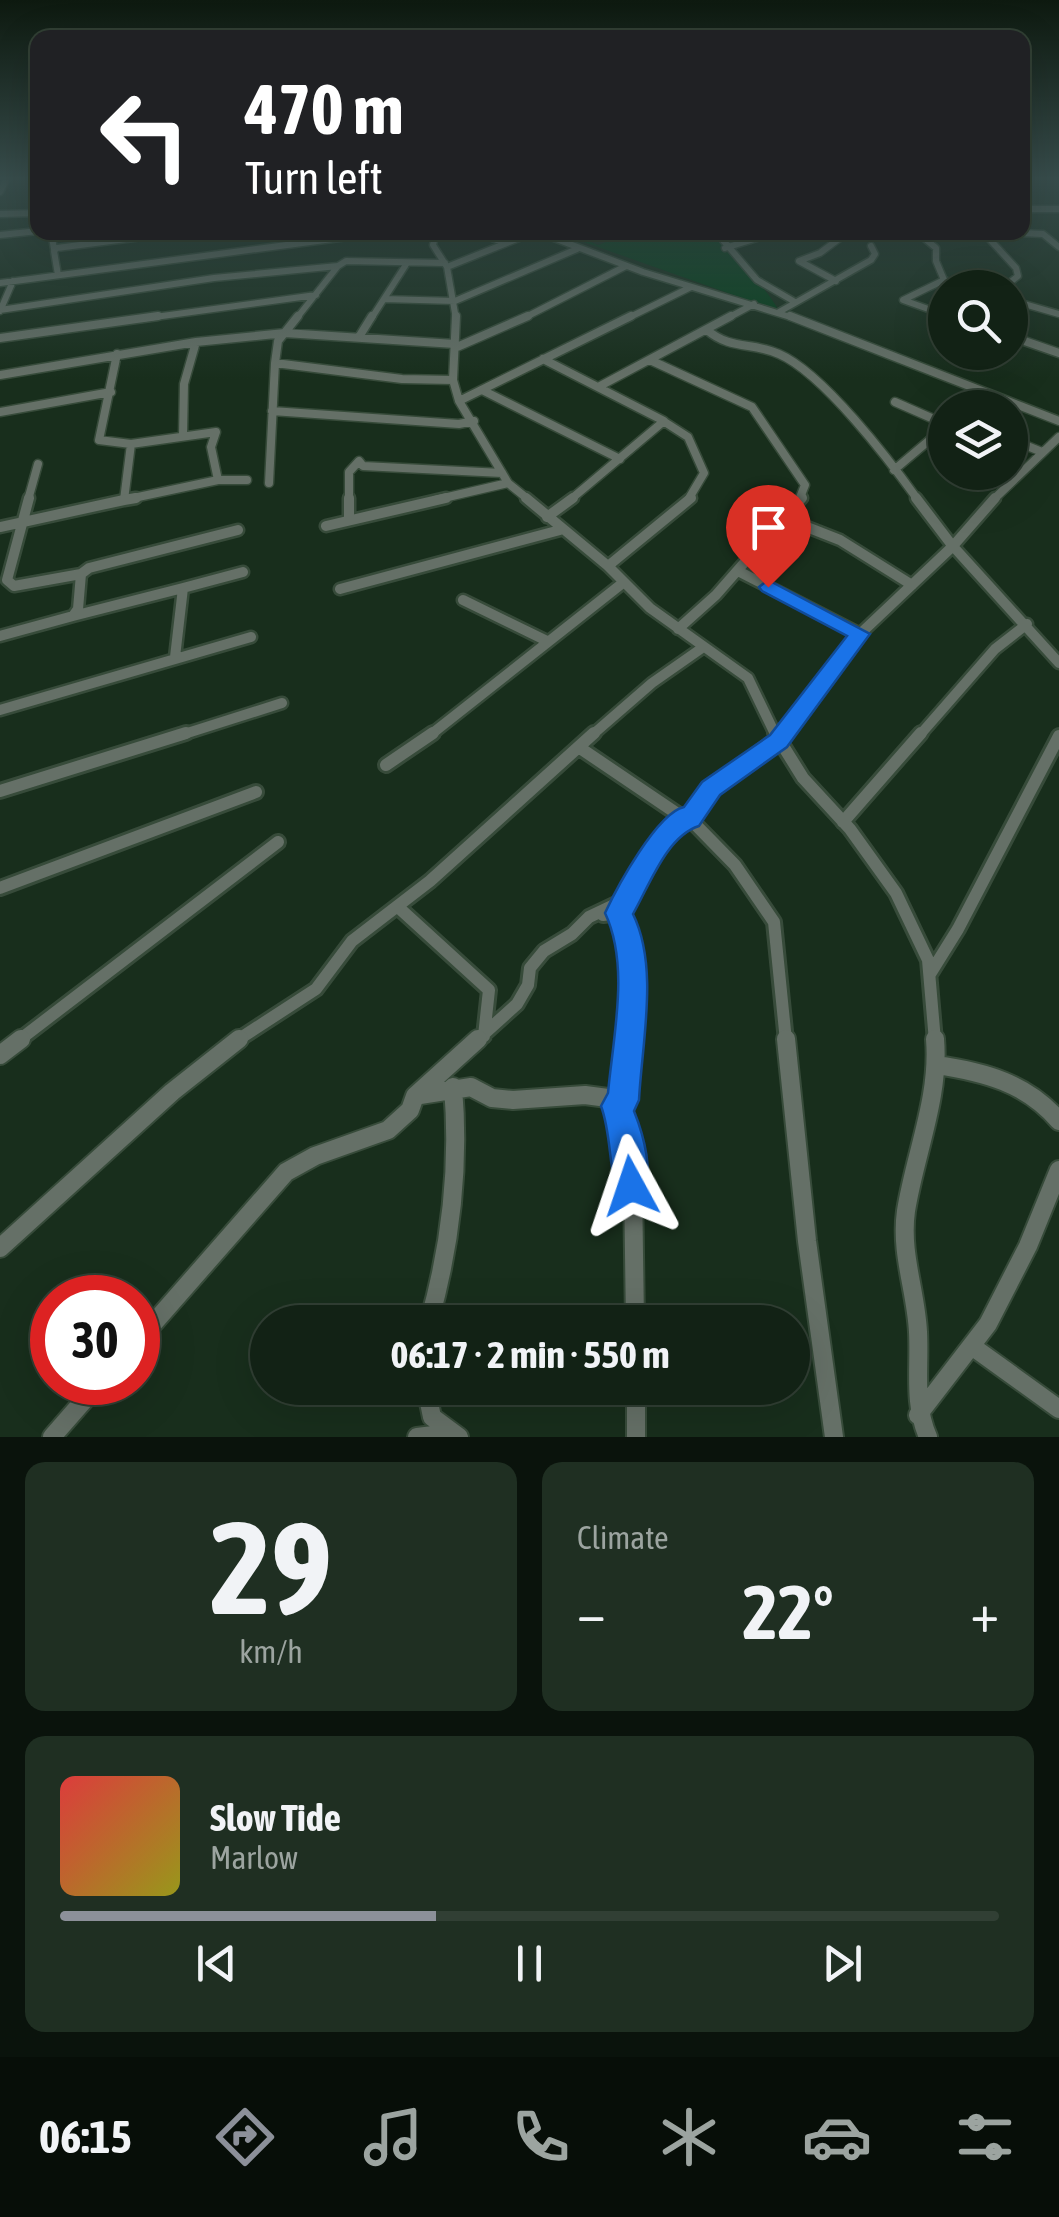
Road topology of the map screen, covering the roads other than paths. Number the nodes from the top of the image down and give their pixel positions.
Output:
1 (53, 245) edge
2 (83, 245) edge
3 (276, 245) edge
4 (432, 245) edge
5 (496, 245) edge
6 (567, 245) edge
7 (723, 245) edge
8 (734, 245) edge
9 (831, 245) edge
10 (933, 245) edge
11 (998, 245) edge
12 (872, 246) dead end
13 (725, 248) junction
14 (54, 249) junction
15 (577, 249) junction
16 (218, 252) junction
17 (406, 263) junction
18 (446, 265) junction
19 (338, 266) junction
20 (626, 266) junction
21 (940, 270) edge
22 (1018, 270) edge
23 (58, 275) junction
24 (214, 278) junction
25 (13, 281) junction
26 (836, 282) junction
27 (0, 283) edge
28 (692, 286) junction
29 (928, 288) edge
30 (316, 295) junction
31 (384, 299) junction
32 (455, 301) junction
33 (795, 302) junction
34 (754, 304) junction
35 (1028, 305) edge
36 (928, 309) edge
37 (0, 310) edge
38 (779, 312) junction
39 (1059, 314) edge
40 (707, 330) junction
41 (285, 333) junction
42 (360, 337) junction
43 (0, 338) edge
44 (196, 342) junction
45 (1028, 342) edge
46 (456, 346) junction
47 (1059, 353) edge
48 (117, 354) junction
49 (543, 360) junction
50 (650, 360) junction
51 (275, 363) junction
52 (0, 375) edge
53 (453, 380) junction
54 (600, 386) junction
55 (978, 390) edge
56 (484, 391) junction
57 (111, 392) junction
58 (459, 401) junction
59 (894, 402) dead end
60 (1028, 409) edge
61 (272, 411) junction
62 (0, 412) edge
63 (658, 418) junction
64 (928, 418) edge
65 (474, 421) junction
66 (1059, 421) edge
67 (182, 435) junction
68 (1059, 437) edge
69 (928, 441) edge
70 (132, 444) junction
71 (1028, 447) edge
72 (1042, 452) junction
73 (620, 459) junction
74 (38, 464) dead end
75 (894, 470) junction
76 (505, 478) junction
77 (218, 480) junction
78 (246, 480) dead end
79 (269, 483) dead end
80 (124, 502) junction
81 (547, 517) junction
82 (348, 520) junction
83 (23, 522) junction
84 (778, 524) junction
85 (326, 526) dead end
86 (0, 527) edge
87 (238, 530) dead end
88 (560, 530) junction
89 (953, 546) junction
90 (608, 566) junction
91 (738, 571) junction
92 (243, 572) dead end
93 (81, 574) junction
94 (624, 582) junction
95 (912, 586) junction
96 (183, 588) junction
97 (340, 589) dead end
98 (463, 600) dead end
99 (73, 616) junction
100 (1027, 624) junction
101 (678, 629) junction
102 (860, 634) junction
103 (0, 636) edge
104 (250, 637) dead end
105 (547, 641) junction
106 (702, 648) junction
107 (175, 657) junction
108 (1057, 657) edge
109 (282, 703) dead end
110 (0, 710) edge
111 (1059, 736) edge
112 (778, 741) junction
113 (580, 748) junction
114 (386, 764) dead end
115 (0, 791) edge
116 (256, 792) dead end
117 (686, 818) junction
118 (843, 822) junction
119 (278, 842) dead end
120 (0, 888) edge
121 (627, 898) junction
122 (398, 907) junction
123 (618, 913) junction
124 (588, 917) junction
125 (930, 974) junction
126 (484, 1036) junction
127 (0, 1056) edge
128 (938, 1065) junction
129 (454, 1088) junction
130 (416, 1096) junction
131 (623, 1100) junction
132 (1059, 1121) edge
133 (1059, 1170) edge
134 (0, 1248) edge
135 (435, 1305) edge
136 (635, 1305) edge
137 (160, 1316) edge
138 (973, 1347) junction
139 (80, 1405) edge
140 (430, 1405) edge
141 (636, 1405) edge
142 (1059, 1409) edge
143 (918, 1415) junction
144 (454, 1435) edge
145 (52, 1437) edge
146 (417, 1437) edge
147 (636, 1437) edge
148 (834, 1437) edge
149 (928, 1437) edge

1 - 14 street
2 - 14 street
3 - 16 street
4 - 18 street
5 - 18 street
6 - 15 street
7 - 13 street
8 - 13 street
9 - 26 street
10 - 21 street
11 - 22 street
12 - 26 street
13 - 33 street
14 - 23 street
15 - 20 street
15 - 32 street
16 - 23 street
16 - 24 street
17 - 18 street
17 - 19 street
17 - 31 street
18 - 32 street
19 - 24 street
19 - 30 street
20 - 28 street
20 - 46 street
23 - 25 street
24 - 37 street
25 - 27 street
25 - 37 street
26 - 33 street
28 - 34 street
28 - 49 street
29 - 36 street
30 - 41 street
30 - 43 street
31 - 32 street
31 - 42 street
32 - 46 street
33 - 38 street
34 - 38 street
34 - 40 street
35 - 39 street
38 - 55 street
40 - 50 street
40 - 75 street
41 - 42 street
41 - 44 street
41 - 51 street
42 - 46 street
44 - 48 street
44 - 67 street
45 - 47 street
46 - 53 street
48 - 52 street
48 - 57 street
49 - 54 street
49 - 56 street
50 - 54 street
50 - 84 street
51 - 53 street
51 - 61 street
53 - 58 street
54 - 63 street
56 - 58 street
56 - 73 street
57 - 62 street
57 - 70 street
58 - 65 street
59 - 64 street
60 - 66 street
61 - 65 street
61 - 79 street
63 - 73 street
63 - 90 street
65 - 76 street
67 - 70 street
67 - 77 street
68 - 72 street
69 - 75 street
70 - 80 street
71 - 72 street
72 - 89 street
73 - 81 street
74 - 83 street
75 - 89 street
76 - 81 street
76 - 82 street
76 - 82 street
77 - 78 street
77 - 80 street
80 - 83 street
81 - 88 street
82 - 85 street
83 - 86 street
83 - 93 street
84 - 91 street
84 - 95 street
87 - 93 street
88 - 90 street
88 - 97 street
89 - 95 street
89 - 100 street
90 - 94 street
91 - 101 street
91 - 102 street
92 - 96 street
93 - 99 street
94 - 101 street
94 - 105 street
95 - 102 street
96 - 99 street
96 - 107 street
98 - 105 street
99 - 103 street
100 - 108 street
100 - 118 street
101 - 106 street
102 - 112 street
104 - 107 street
105 - 114 street
106 - 112 street
106 - 113 street
107 - 110 street
109 - 115 street
111 - 125 street
112 - 117 street
112 - 118 street
113 - 117 street
113 - 122 street
116 - 120 street
117 - 121 street
117 - 148 street
118 - 125 street
119 - 127 street
121 - 123 street
121 - 124 street
122 - 126 street
122 - 134 street
123 - 124 street
123 - 131 street
124 - 126 street
125 - 128 street
126 - 130 street
128 - 132 street
128 - 143 street
129 - 130 street
129 - 131 street
129 - 135 street
130 - 137 street
131 - 136 street
133 - 138 street
138 - 142 street
138 - 143 street
139 - 145 street
140 - 144 street
141 - 147 street
143 - 149 street
144 - 146 street

